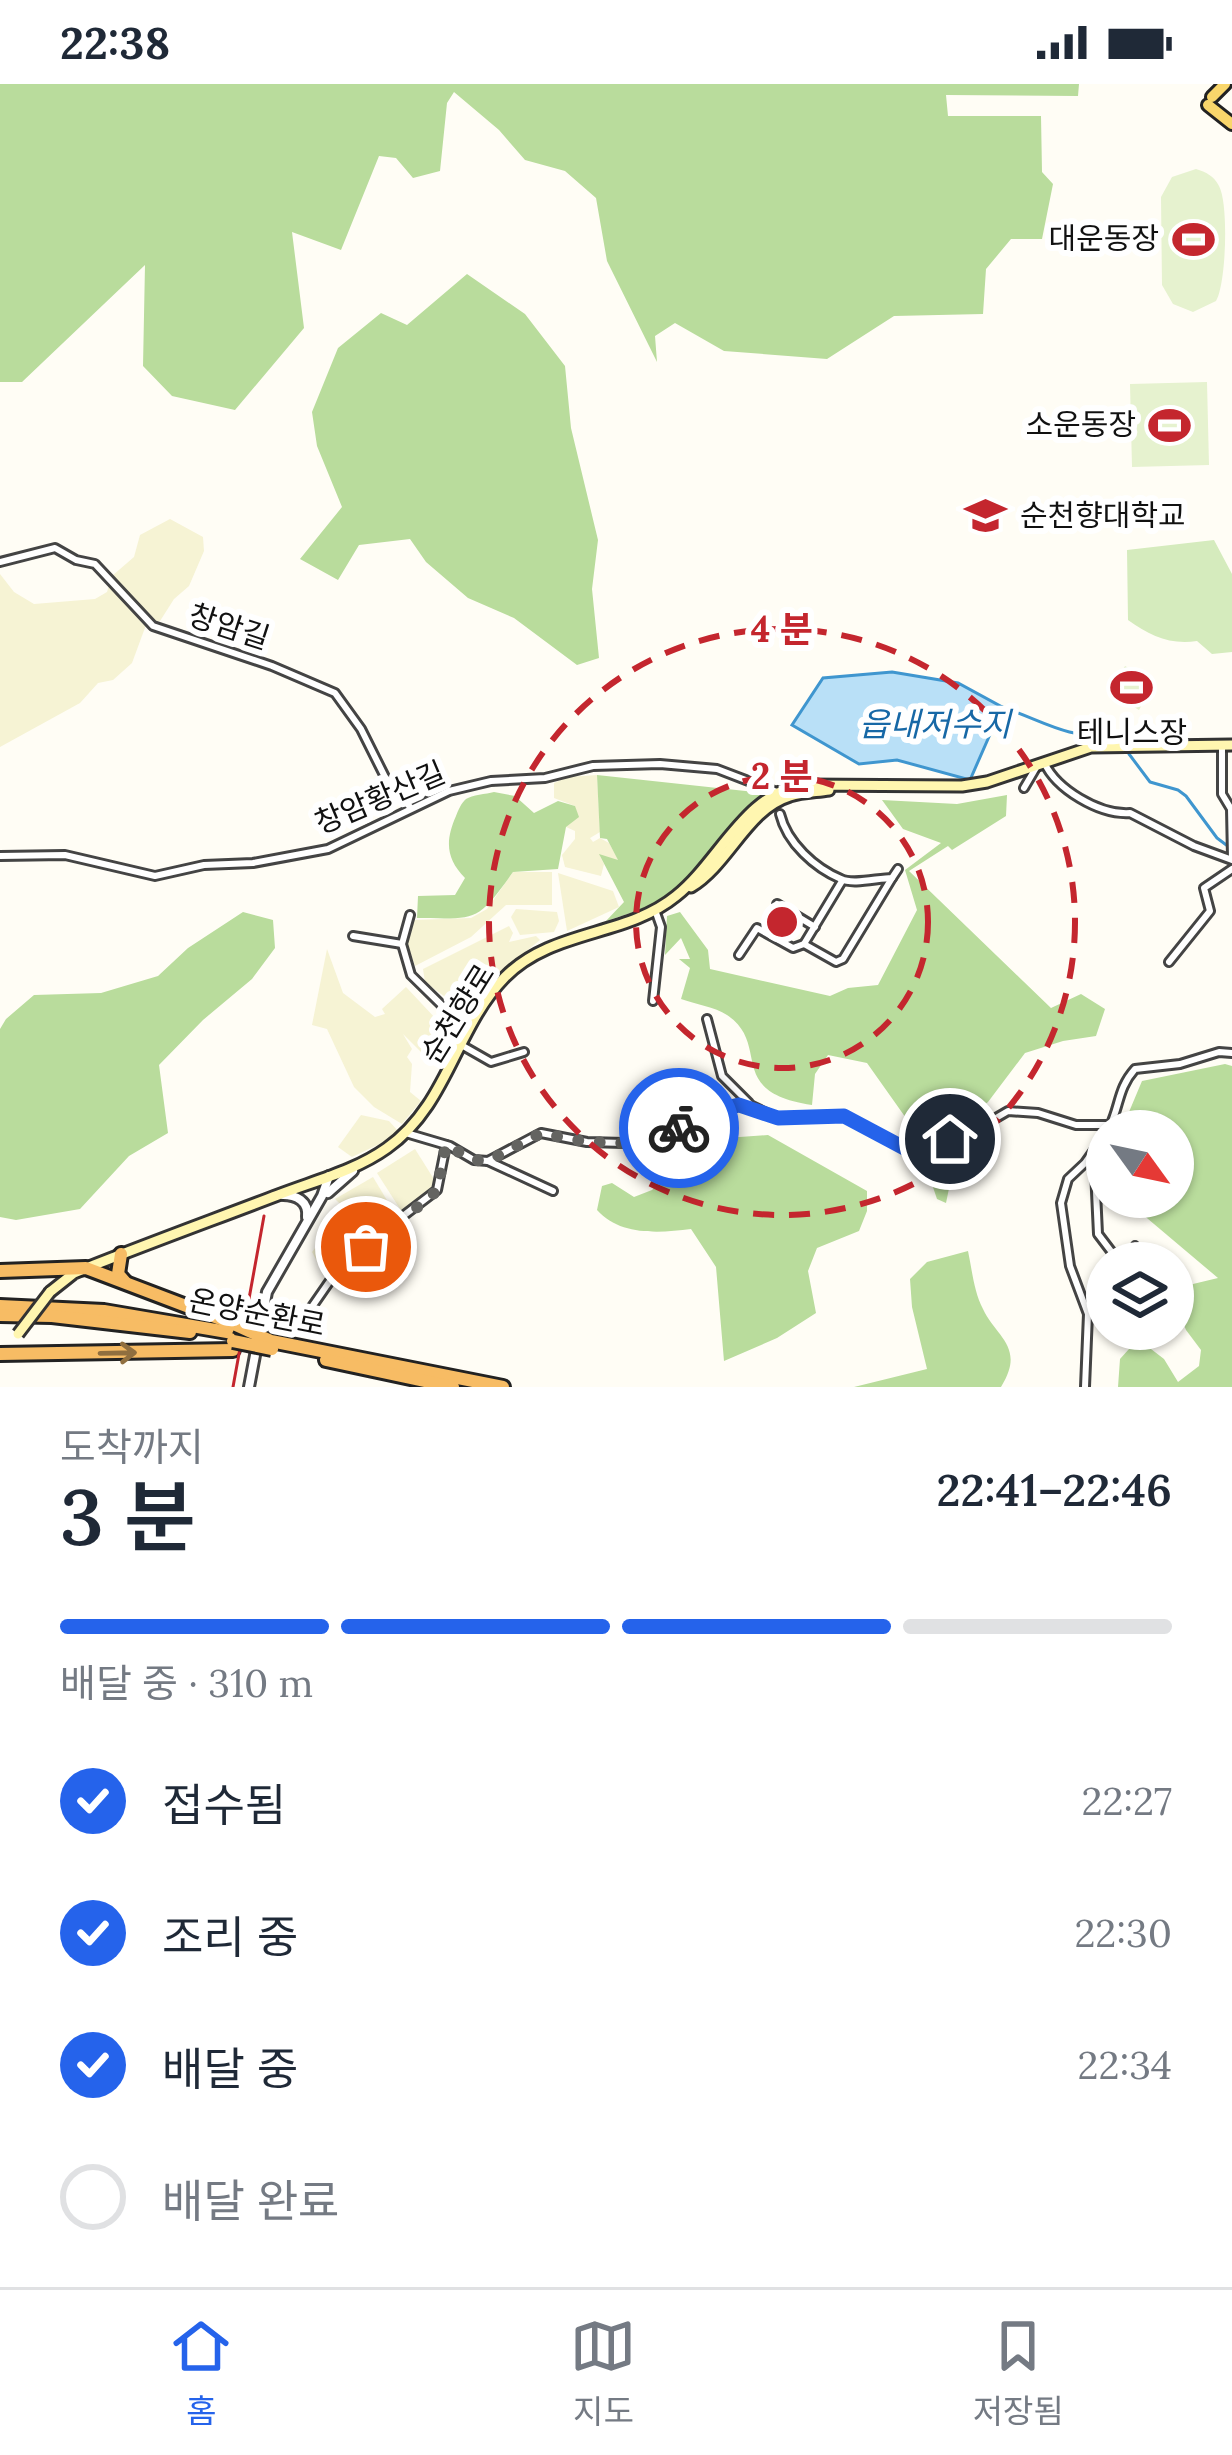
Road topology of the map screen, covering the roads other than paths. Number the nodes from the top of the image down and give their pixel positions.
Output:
1 (1229, 86) edge
2 (1232, 124) edge
3 (0, 562) edge
4 (1227, 745) edge
5 (1042, 762) junction
6 (848, 785) junction
7 (1024, 788) dead end
8 (776, 792) junction
9 (790, 796) junction
10 (410, 807) junction
11 (761, 814) junction
12 (780, 814) junction
13 (0, 856) edge
14 (1232, 863) edge
15 (898, 869) dead end
16 (892, 878) junction
17 (842, 881) junction
18 (676, 896) junction
19 (777, 904) dead end
20 (655, 910) junction
21 (410, 915) dead end
22 (814, 926) junction
23 (352, 936) dead end
24 (402, 944) junction
25 (804, 944) junction
26 (739, 955) dead end
27 (1169, 962) dead end
28 (653, 1001) dead end
29 (707, 1019) dead end
30 (470, 1032) junction
31 (463, 1046) junction
32 (524, 1052) dead end
33 (1232, 1053) edge
34 (752, 1106) junction
35 (1118, 1110) edge
36 (1086, 1127) edge
37 (406, 1132) junction
38 (446, 1145) junction
39 (368, 1160) junction
40 (488, 1161) junction
41 (1086, 1162) edge
42 (329, 1176) junction
43 (553, 1191) dead end
44 (278, 1195) junction
45 (316, 1208) junction
46 (305, 1224) junction
47 (121, 1254) junction
48 (50, 1268) junction
49 (86, 1268) junction
50 (0, 1271) edge
51 (126, 1282) junction
52 (54, 1287) junction
53 (262, 1306) junction
54 (0, 1311) edge
55 (234, 1337) junction
56 (272, 1345) junction
57 (1, 1356) edge
58 (249, 1387) edge
59 (453, 1387) edge
60 (503, 1387) edge
61 (1085, 1387) edge

1 - 2 main road
3 - 10 street, 창암길
4 - 5 main road
4 - 14 street
5 - 6 main road
5 - 7 street
5 - 14 street
6 - 8 main road
6 - 9 main road
8 - 10 street, 창암황산길
8 - 18 main road, 순천향로
9 - 11 main road
9 - 12 street
10 - 13 street, 창암황산길
11 - 12 street
11 - 18 main road
12 - 17 street
14 - 27 street
15 - 16 street
16 - 17 street
16 - 25 street
17 - 22 street
18 - 20 main road, 순천향로
19 - 22 street
20 - 28 street
20 - 30 main road, 순천향로
21 - 24 street
22 - 25 street
23 - 24 street
24 - 30 street
25 - 26 street
29 - 34 street
30 - 31 main road, 순천향로
31 - 32 street
31 - 37 main road, 순천향로
33 - 35 street
34 - 36 street
34 - 40 street
37 - 38 street
37 - 39 main road, 순천향로
38 - 40 street
38 - 53 street
39 - 42 main road, 순천향로
39 - 45 street
40 - 43 street
41 - 61 street
42 - 44 main road, 순천향로
42 - 45 street
44 - 46 street
44 - 47 main road, 순천향로
45 - 46 street
46 - 53 street
47 - 49 main road, 순천향로
47 - 51 highway
48 - 49 highway
48 - 50 highway
48 - 52 highway
49 - 51 highway
49 - 52 main road, 순천향로
51 - 55 highway
52 - 57 main road, bridge
53 - 58 street
54 - 55 highway, 온양순환로
55 - 56 highway, bridge
55 - 56 highway, bridge
57 -> 55 highway
56 - 59 highway, 온양순환로
56 - 60 highway, 온양순환로

